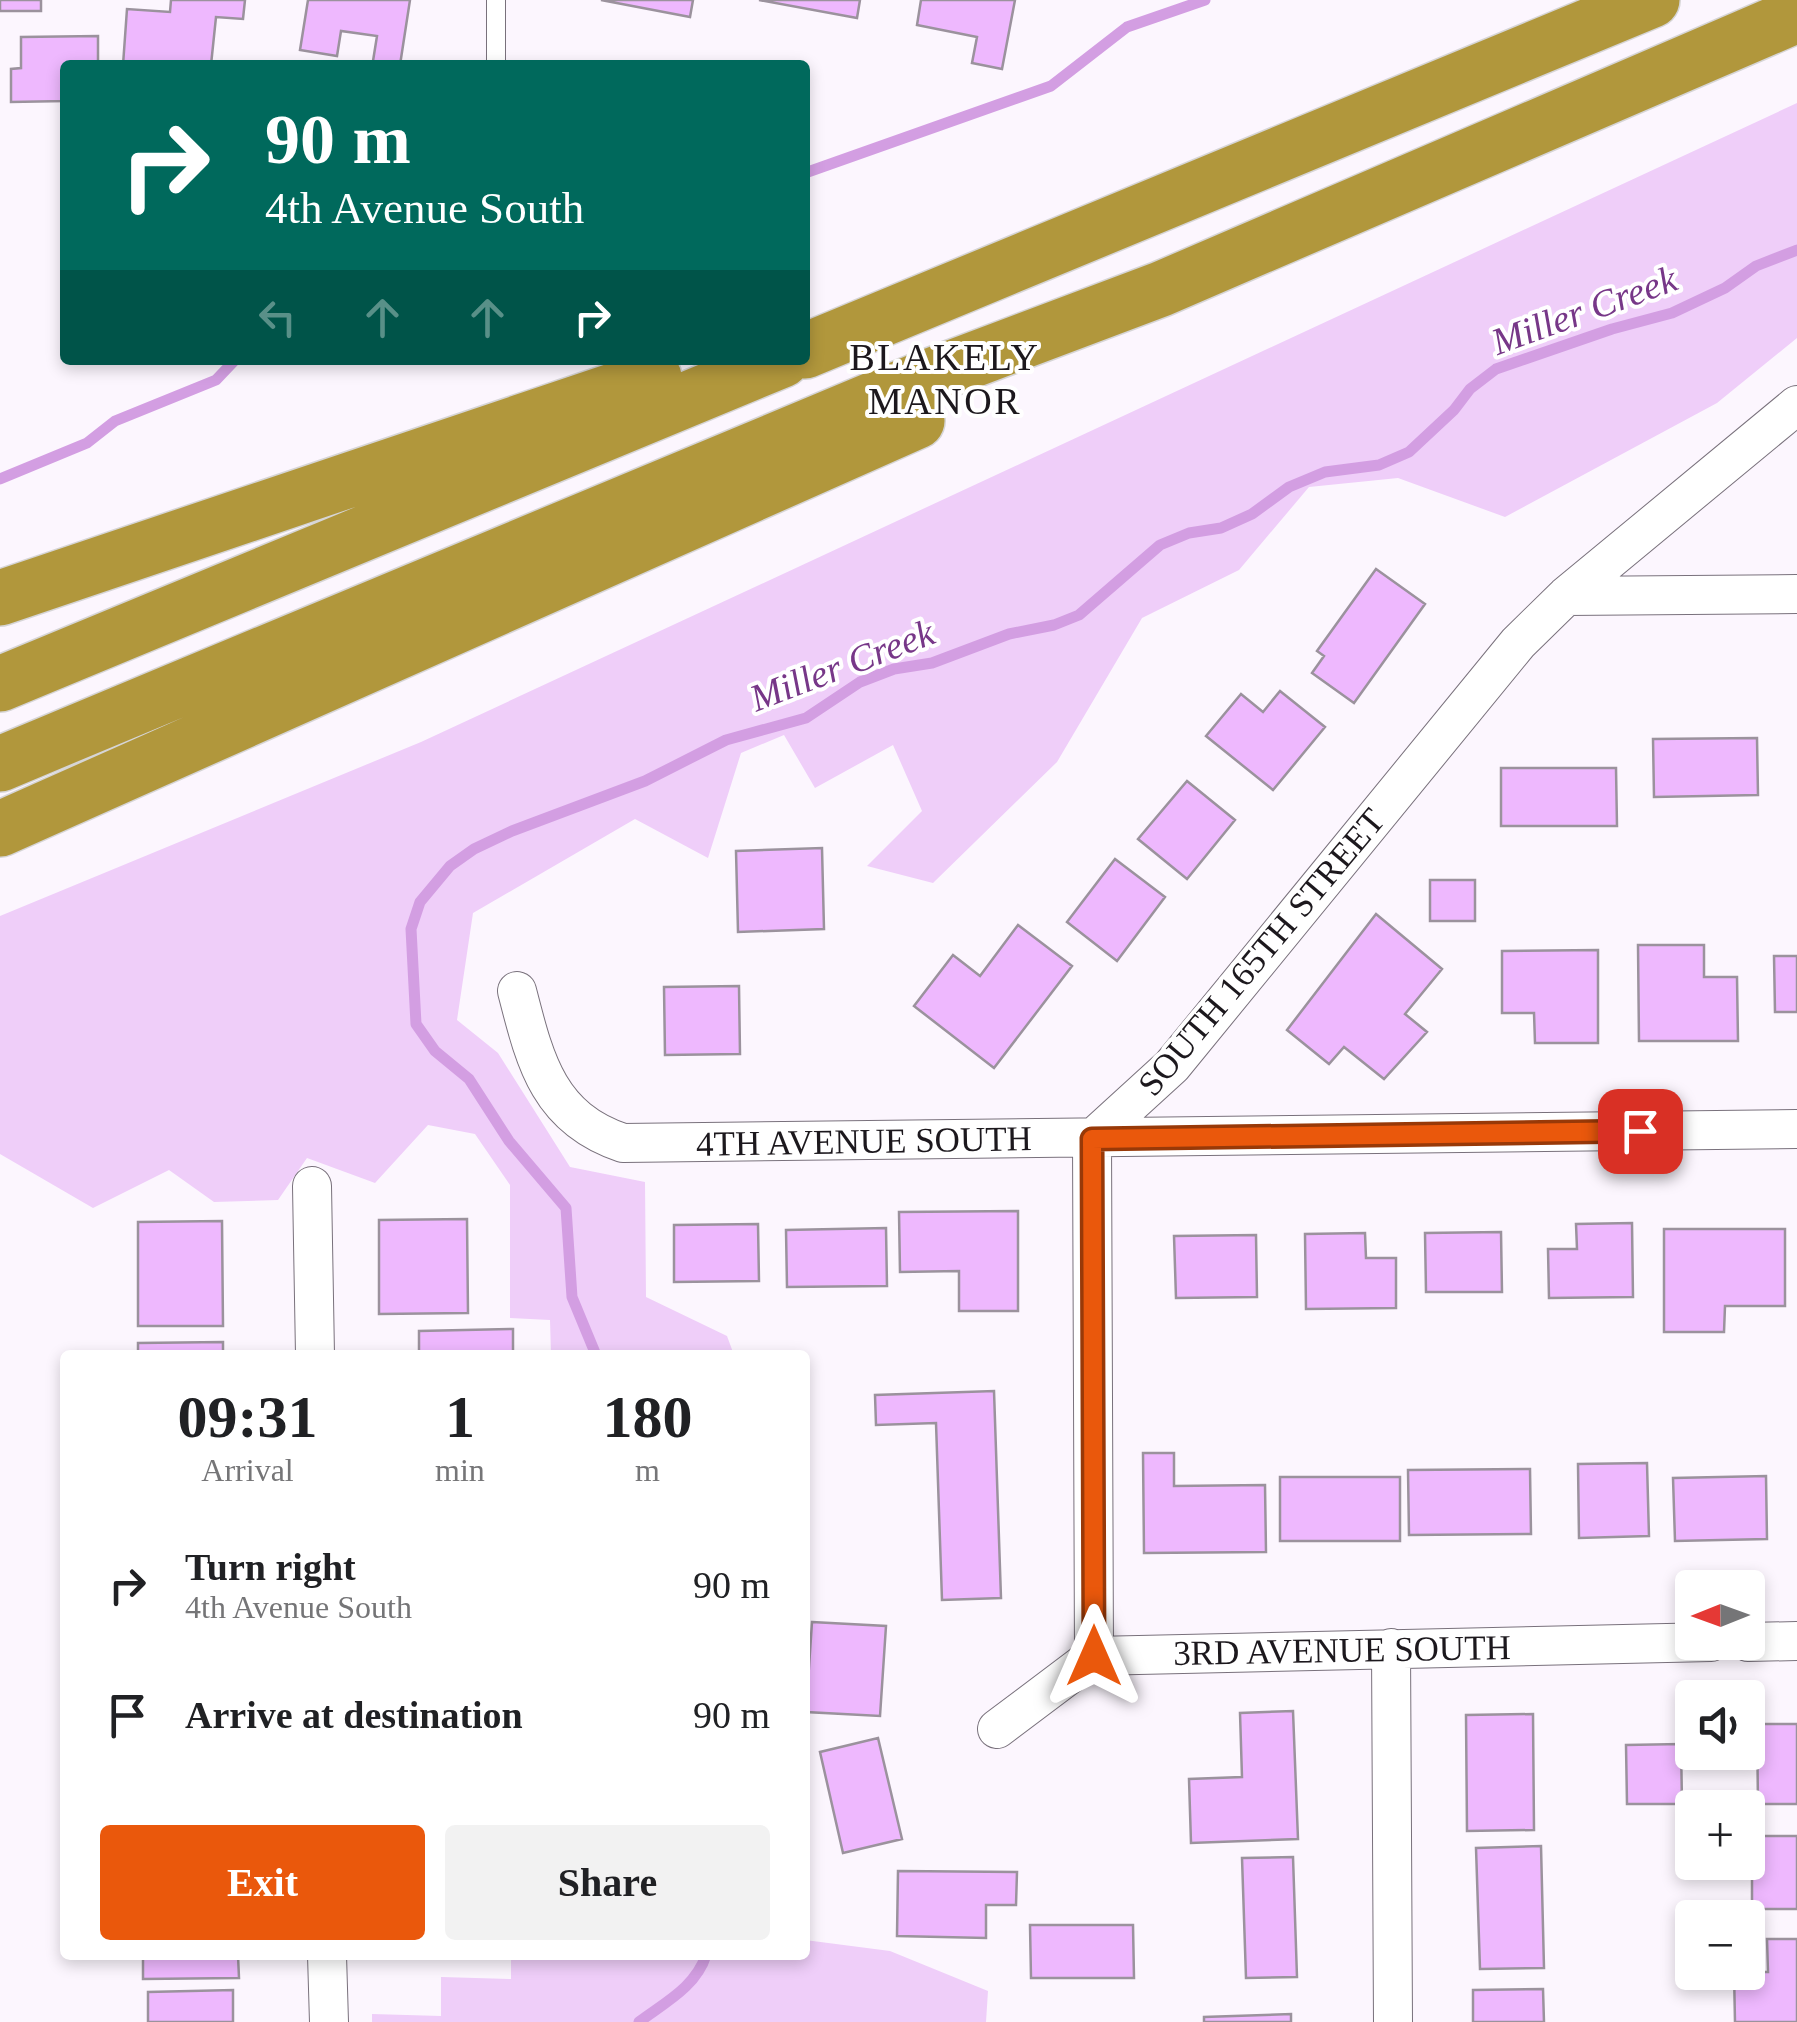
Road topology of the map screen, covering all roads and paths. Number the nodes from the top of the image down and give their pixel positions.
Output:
1 (496, 0) edge
2 (1652, 0) edge
3 (1797, 15) edge
4 (496, 60) edge
5 (1161, 289) junction
6 (810, 348) edge
7 (728, 365) edge
8 (769, 365) edge
9 (1797, 404) edge
10 (1797, 594) edge
11 (1566, 596) junction
12 (0, 598) edge
13 (0, 684) edge
14 (0, 764) edge
15 (0, 828) edge
16 (517, 991) dead end
17 (1797, 1129) edge
18 (1092, 1139) junction
19 (312, 1186) dead end
20 (315, 1350) edge
21 (1797, 1641) edge
22 (1765, 1642) edge
23 (1675, 1643) edge
24 (1391, 1648) junction
25 (1094, 1656) junction
26 (997, 1729) dead end
27 (327, 1960) edge
28 (328, 2022) edge
29 (1393, 2022) edge

1 - 4 lane
2 - 6 highway
3 - 5 highway
5 - 14 highway
5 - 15 highway
7 - 12 highway
8 - 13 highway
9 - 11 street, SOUTH 165TH STREET
10 - 11 street
11 - 18 street, SOUTH 165TH STREET
16 - 18 street, 4TH AVENUE SOUTH
17 - 18 street, 4TH AVENUE SOUTH
18 - 25 street
19 - 20 street
21 - 22 street
23 - 24 street, 3RD AVENUE SOUTH
24 - 25 street, 3RD AVENUE SOUTH
24 - 29 street
25 - 26 street
27 - 28 street

